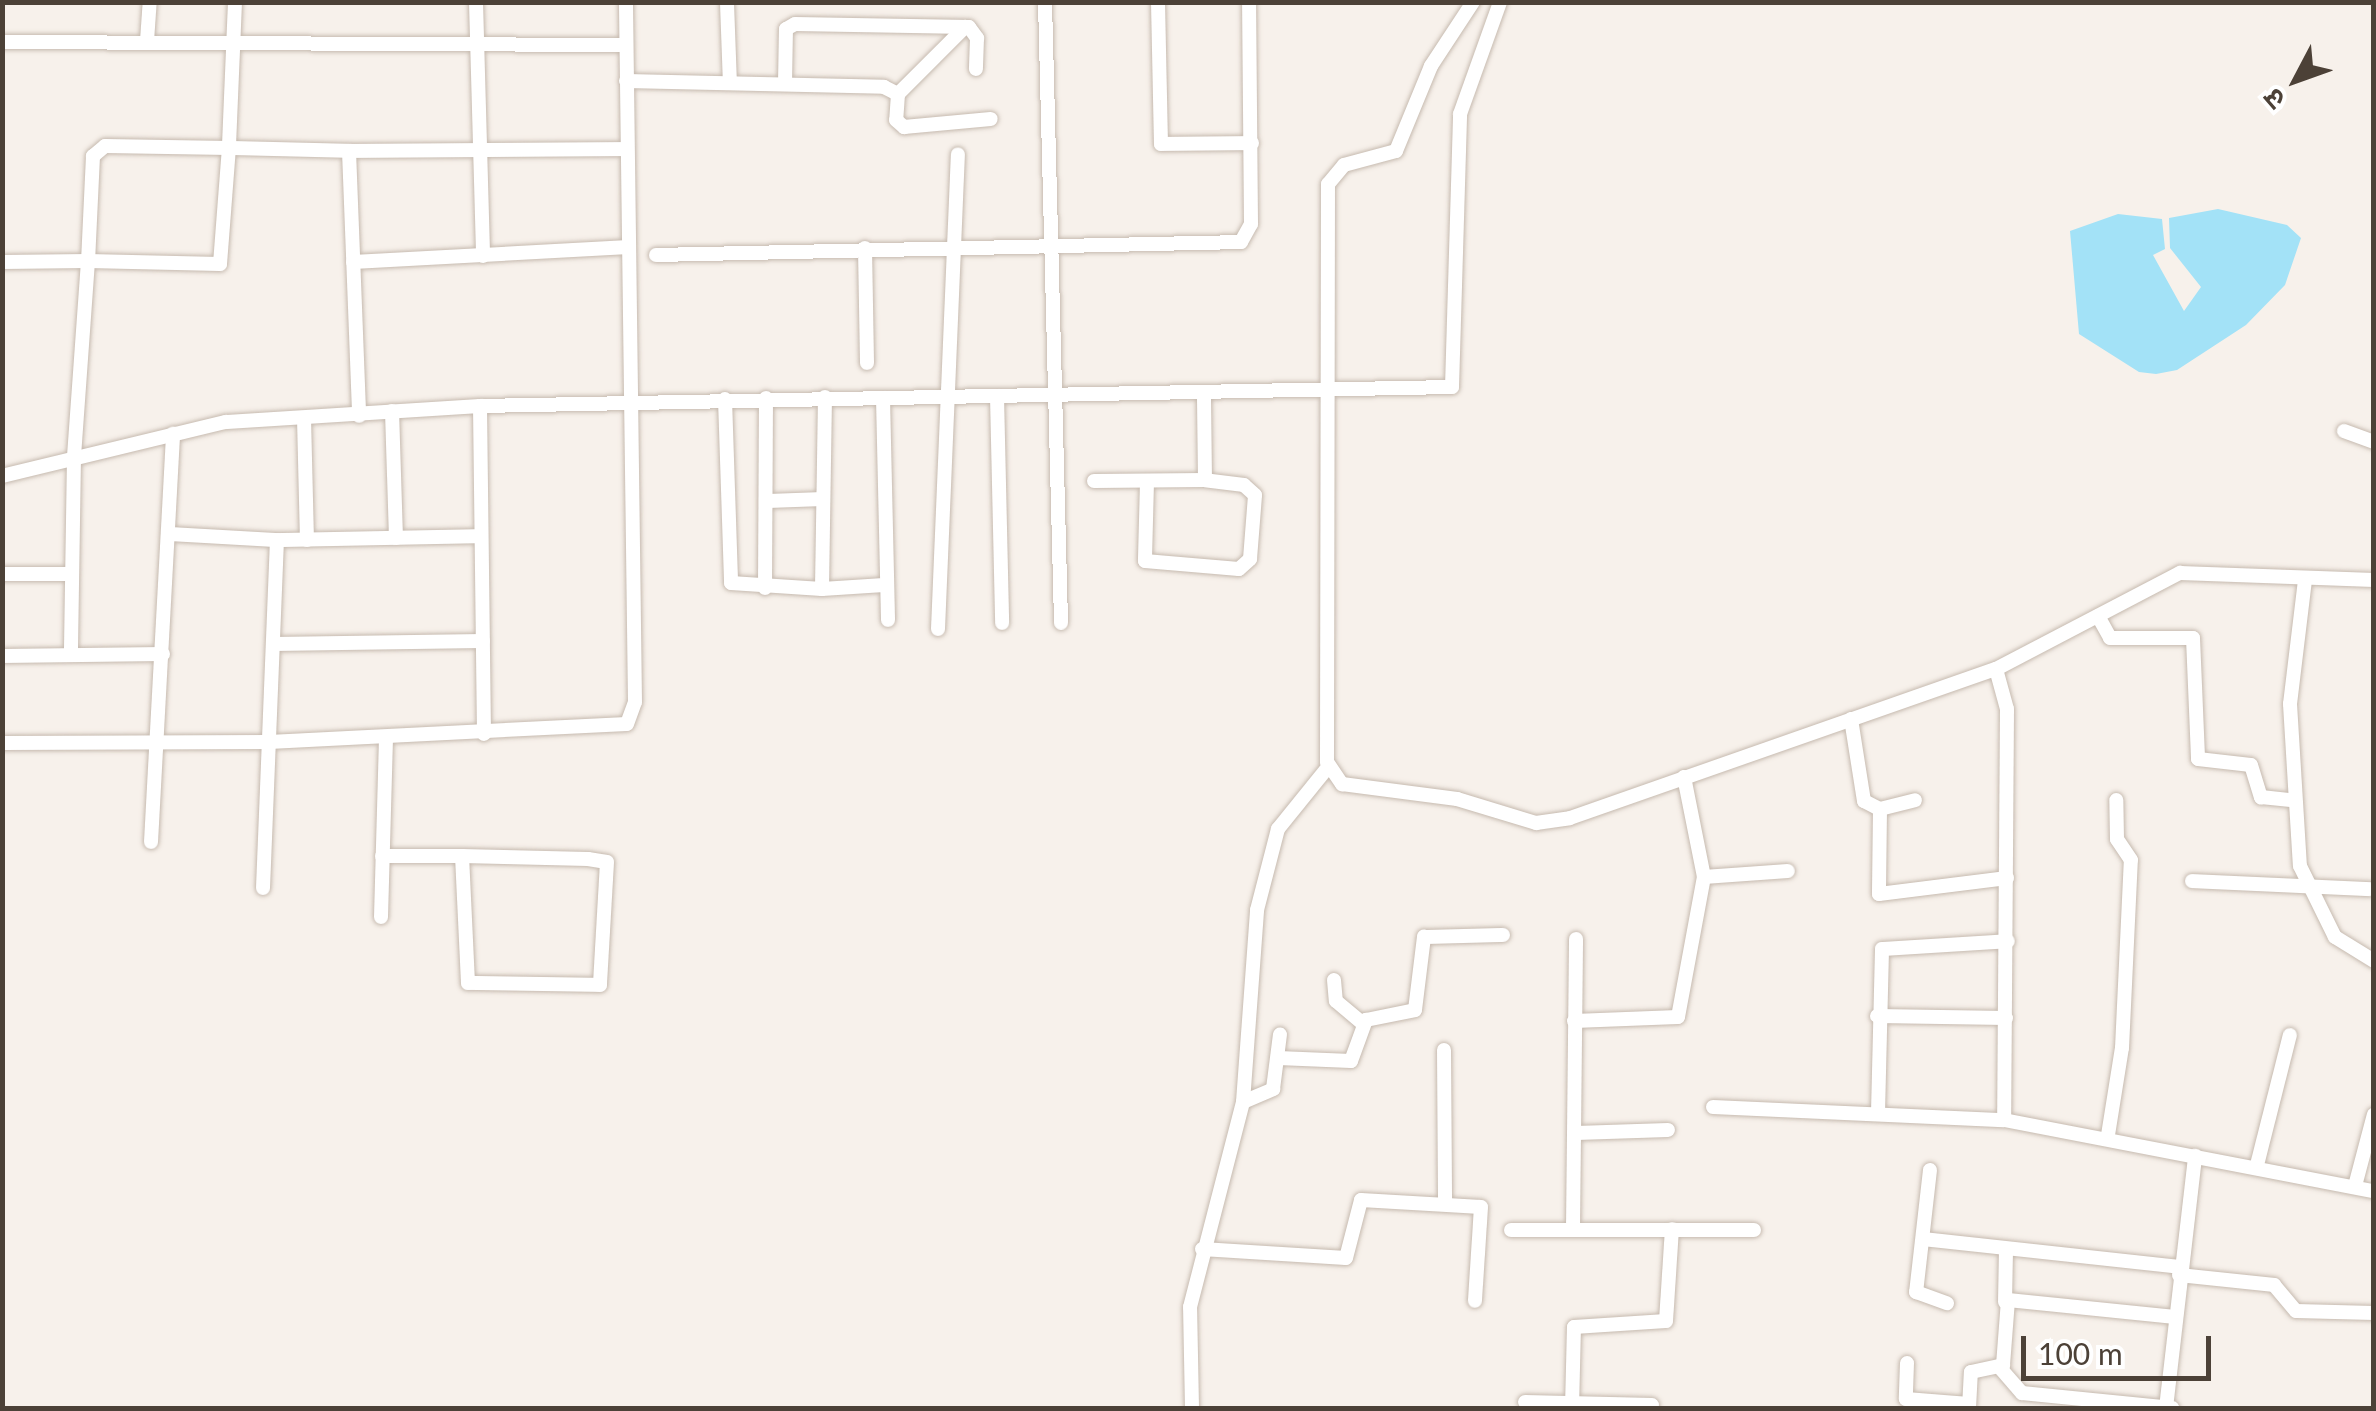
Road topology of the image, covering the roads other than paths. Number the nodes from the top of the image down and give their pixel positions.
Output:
1 (150, 2) edge
2 (236, 2) edge
3 (476, 2) edge
4 (626, 2) edge
5 (1045, 2) edge
6 (1158, 2) edge
7 (1249, 2) edge
8 (1473, 2) edge
9 (1500, 2) edge
10 (727, 3) edge
11 (965, 27) junction
12 (147, 41) junction
13 (2, 42) edge
14 (234, 42) junction
15 (477, 42) junction
16 (626, 45) junction
17 (976, 69) dead end
18 (626, 81) junction
19 (730, 83) junction
20 (785, 84) junction
21 (898, 94) junction
22 (992, 119) dead end
23 (1252, 143) junction
24 (229, 148) junction
25 (479, 149) junction
26 (627, 149) junction
27 (349, 150) junction
28 (958, 154) dead end
29 (629, 247) junction
30 (865, 248) junction
31 (958, 248) junction
32 (1050, 250) junction
33 (656, 255) dead end
34 (483, 256) junction
35 (2, 262) edge
36 (88, 262) junction
37 (353, 262) junction
38 (867, 362) dead end
39 (1328, 392) junction
40 (1204, 394) junction
41 (997, 396) junction
42 (1052, 396) junction
43 (826, 397) junction
44 (766, 398) junction
45 (883, 398) junction
46 (943, 398) junction
47 (725, 399) junction
48 (632, 400) junction
49 (480, 406) junction
50 (392, 412) junction
51 (359, 416) junction
52 (304, 418) junction
53 (2344, 431) dead end
54 (172, 434) junction
55 (2374, 442) edge
56 (74, 457) junction
57 (2, 476) edge
58 (1205, 480) junction
59 (1094, 481) dead end
60 (1147, 482) junction
61 (823, 499) junction
62 (768, 501) junction
63 (168, 534) junction
64 (481, 536) junction
65 (396, 538) junction
66 (277, 540) junction
67 (307, 540) junction
68 (2, 574) edge
69 (72, 574) junction
70 (2305, 580) junction
71 (2374, 580) edge
72 (884, 585) junction
73 (764, 588) junction
74 (822, 589) junction
75 (2098, 616) junction
76 (888, 620) dead end
77 (1002, 623) dead end
78 (1061, 623) dead end
79 (938, 629) dead end
80 (482, 640) junction
81 (273, 644) junction
82 (71, 654) junction
83 (163, 654) junction
84 (2, 656) edge
85 (1996, 669) junction
86 (1851, 719) junction
87 (484, 734) junction
88 (386, 737) junction
89 (158, 742) junction
90 (269, 742) junction
91 (2, 743) edge
92 (1328, 767) junction
93 (1684, 777) junction
94 (1915, 800) dead end
95 (2116, 800) dead end
96 (2291, 800) junction
97 (1880, 808) junction
98 (151, 842) dead end
99 (382, 856) junction
100 (462, 856) junction
101 (1788, 871) dead end
102 (1704, 876) junction
103 (2008, 878) junction
104 (2192, 881) dead end
105 (2305, 886) junction
106 (263, 888) dead end
107 (2370, 889) dead end
108 (381, 917) dead end
109 (1502, 935) dead end
110 (1576, 940) dead end
111 (2008, 941) junction
112 (2374, 961) edge
113 (1334, 980) dead end
114 (1877, 1016) junction
115 (2006, 1018) junction
116 (1574, 1022) junction
117 (1362, 1023) junction
118 (1280, 1034) dead end
119 (2290, 1035) dead end
120 (1444, 1050) dead end
121 (1278, 1058) junction
122 (1243, 1102) junction
123 (1713, 1107) dead end
124 (1878, 1114) junction
125 (2374, 1114) edge
126 (2004, 1120) junction
127 (1668, 1130) dead end
128 (1576, 1133) junction
129 (2108, 1135) junction
130 (2195, 1156) junction
131 (2257, 1166) junction
132 (1930, 1170) dead end
133 (2355, 1186) junction
134 (2374, 1190) edge
135 (1445, 1202) junction
136 (1573, 1228) junction
137 (1672, 1228) junction
138 (1511, 1230) dead end
139 (1754, 1230) dead end
140 (1923, 1239) junction
141 (1202, 1249) junction
142 (2006, 1250) junction
143 (2179, 1271) junction
144 (1475, 1301) dead end
145 (2005, 1302) junction
146 (1947, 1303) dead end
147 (2374, 1313) edge
148 (2175, 1317) junction
149 (1907, 1363) dead end
150 (2001, 1369) junction
151 (1525, 1402) dead end
152 (1906, 1404) edge
153 (1572, 1406) edge
154 (1652, 1406) dead end
155 (1969, 1406) edge
156 (1192, 1408) edge
157 (2146, 1408) edge
158 (2169, 1408) edge

1 - 12 street
2 - 14 street
3 - 15 street
4 - 16 street
5 - 32 street
6 - 23 street
7 - 23 street
8 - 39 street
9 - 39 street
10 - 19 street
11 - 17 street
11 - 20 street
11 - 21 street
12 - 13 street
12 - 14 street
14 - 15 street
14 - 24 street
15 - 16 street
15 - 25 street
16 - 18 street
18 - 19 street
18 - 26 street
19 - 20 street
20 - 21 street
21 - 22 street
23 - 32 street
24 - 27 street
24 - 36 street
24 - 36 street
25 - 26 street
25 - 27 street
25 - 34 street
26 - 29 street
27 - 37 street
28 - 31 street
29 - 34 street
29 - 48 street
30 - 31 street
30 - 33 street
30 - 38 street
31 - 32 street
31 - 46 street
32 - 42 street
34 - 37 street
35 - 36 street
36 - 56 street
37 - 51 street
39 - 40 street
39 - 92 street
40 - 42 street
40 - 58 street
41 - 42 street
41 - 46 street
41 - 77 street
42 - 78 street
43 - 44 street
43 - 45 street
43 - 61 street
44 - 47 street
44 - 62 street
45 - 46 street
45 - 72 street
46 - 79 street
47 - 48 street
47 - 73 street
48 - 49 street
48 - 87 street
49 - 50 street
49 - 64 street
50 - 51 street
50 - 65 street
51 - 52 street
52 - 54 street
52 - 67 street
53 - 55 street
54 - 56 street
54 - 63 street
56 - 57 street
56 - 69 street
58 - 60 street
58 - 60 street
59 - 60 street
61 - 62 street
61 - 74 street
62 - 73 street
63 - 66 street
63 - 83 street
64 - 65 street
64 - 80 street
65 - 67 street
66 - 67 street
66 - 81 street
68 - 69 street
69 - 82 street
70 - 71 street
70 - 75 street
70 - 96 street
72 - 74 street
72 - 76 street
73 - 74 street
75 - 85 street
75 - 96 street
80 - 81 street
80 - 87 street
81 - 90 street
82 - 83 street
82 - 84 street
83 - 89 street
85 - 86 street
85 - 103 street
86 - 93 street
86 - 97 street
87 - 88 street
88 - 90 street
88 - 99 street
89 - 90 street
89 - 91 street
89 - 98 street
90 - 106 street
92 - 93 street
92 - 122 street
93 - 102 street
94 - 97 street
95 - 129 street
96 - 105 street
97 - 103 street
99 - 100 street
99 - 108 street
100 - 100 street
101 - 102 street
102 - 116 street
103 - 111 street
104 - 105 street
105 - 107 street
105 - 112 street
109 - 117 street
110 - 116 street
111 - 114 street
111 - 115 street
113 - 117 street
114 - 115 street
114 - 124 street
115 - 126 street
116 - 128 street
117 - 121 street
118 - 121 street
119 - 131 street
120 - 135 street
121 - 122 street
122 - 141 street
123 - 124 street
124 - 126 street
125 - 133 street
126 - 129 street
127 - 128 street
128 - 136 street
129 - 130 street
130 - 131 street
130 - 143 street
131 - 133 street
132 - 140 street
133 - 134 street
135 - 141 street
135 - 144 street
136 - 137 street
136 - 138 street
137 - 139 street
137 - 153 street
140 - 142 street
140 - 146 street
141 - 156 street
142 - 143 street
142 - 145 street
143 - 147 street
143 - 148 street
145 - 148 street
145 - 150 street
148 - 158 street
149 - 152 street
150 - 155 street
150 - 157 street
151 - 153 street
152 - 155 street
153 - 154 street
157 - 158 street

